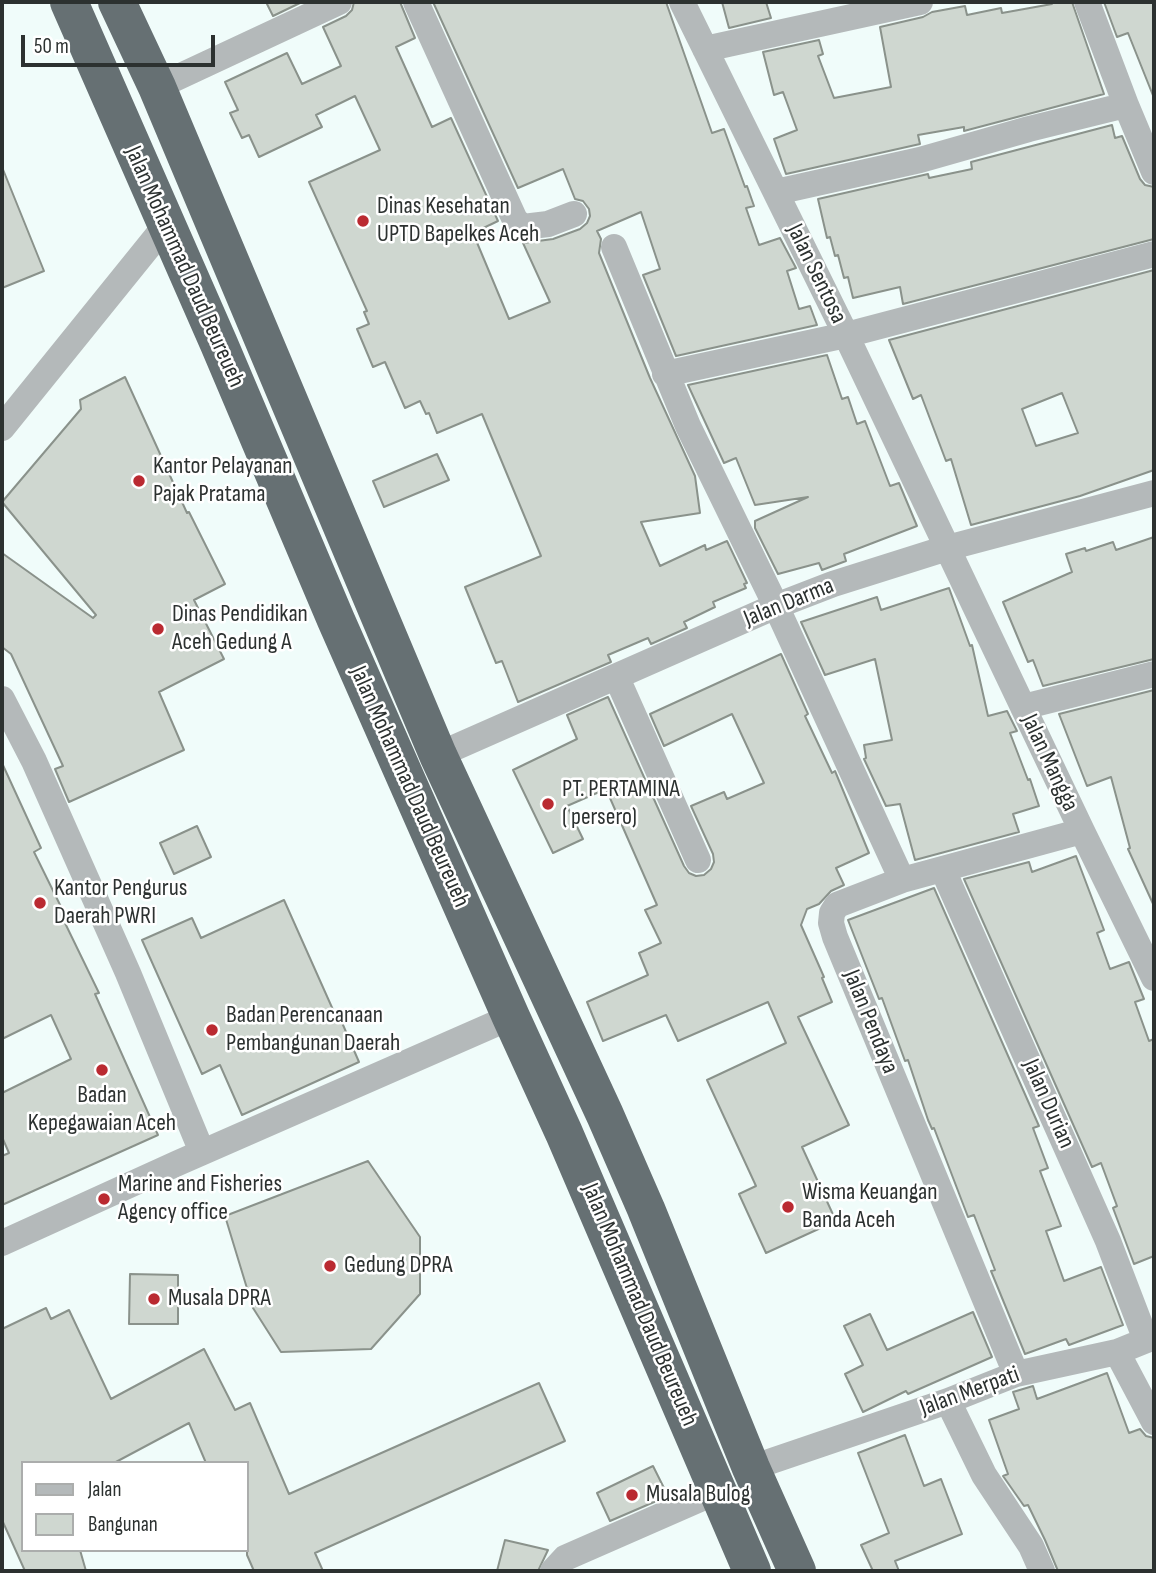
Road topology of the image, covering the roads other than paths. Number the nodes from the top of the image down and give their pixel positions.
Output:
1 (69, 2) edge
2 (117, 2) edge
3 (339, 2) edge
4 (415, 2) edge
5 (682, 2) edge
6 (920, 2) edge
7 (1087, 2) edge
8 (705, 49) junction
9 (157, 88) junction
10 (1126, 105) junction
11 (1154, 172) edge
12 (776, 192) junction
13 (574, 214) dead end
14 (166, 225) junction
15 (614, 247) dead end
16 (1154, 254) edge
17 (846, 335) junction
18 (666, 374) junction
19 (2, 428) edge
20 (1154, 493) edge
21 (947, 548) junction
22 (776, 606) junction
23 (1154, 674) edge
24 (617, 678) junction
25 (2, 699) edge
26 (1023, 707) junction
27 (438, 755) junction
28 (1082, 831) junction
29 (698, 860) dead end
30 (943, 870) junction
31 (902, 880) junction
32 (1154, 978) edge
33 (511, 1017) junction
34 (202, 1152) junction
35 (2, 1243) edge
36 (1150, 1339) edge
37 (1117, 1352) junction
38 (1016, 1374) junction
39 (948, 1401) junction
40 (1154, 1422) edge
41 (751, 1468) junction
42 (718, 1491) junction
43 (553, 1571) edge
44 (752, 1571) edge
45 (797, 1571) edge
46 (1042, 1571) edge

1 - 14 highway, Jalan Mohammad Daud Beureueh
2 - 9 highway, Jalan Mohammad Daud Beureueh
3 - 9 street
4 - 13 street
5 - 8 street, Jalan Sentosa
6 - 8 street
7 - 10 street
8 - 12 street, Jalan Sentosa
9 - 27 highway, Jalan Mohammad Daud Beureueh
10 - 11 street
10 - 12 street
12 - 17 street, Jalan Sentosa
14 - 19 street
14 - 33 highway, Jalan Mohammad Daud Beureueh
15 - 18 street
16 - 17 street
17 - 18 street
17 - 21 street, Jalan Sentosa
18 - 22 street
20 - 21 street, Jalan Darma
21 - 22 street, Jalan Darma
21 - 26 street, Jalan Mangga
22 - 24 street, Jalan Darma
22 - 31 street
23 - 26 street
24 - 27 street, Jalan Darma
24 - 29 street
25 - 34 street
26 - 28 street, Jalan Mangga
27 - 41 highway, Jalan Mohammad Daud Beureueh
28 - 30 street, Jalan Pendaya
28 - 32 street, Jalan Mangga
30 - 31 street, Jalan Pendaya
30 - 36 street, Jalan Durian
31 - 38 street, Jalan Pendaya
33 - 34 street
33 - 42 highway, Jalan Mohammad Daud Beureueh
34 - 35 street
36 - 37 street, Jalan Merpati
37 - 38 street, Jalan Merpati
37 - 40 street
38 - 39 street, Jalan Merpati
39 - 41 street, Jalan Merpati
39 - 46 street
41 - 45 highway, Jalan Mohammad Daud Beureueh
42 - 43 street
42 - 44 highway, Jalan Mohammad Daud Beureueh

